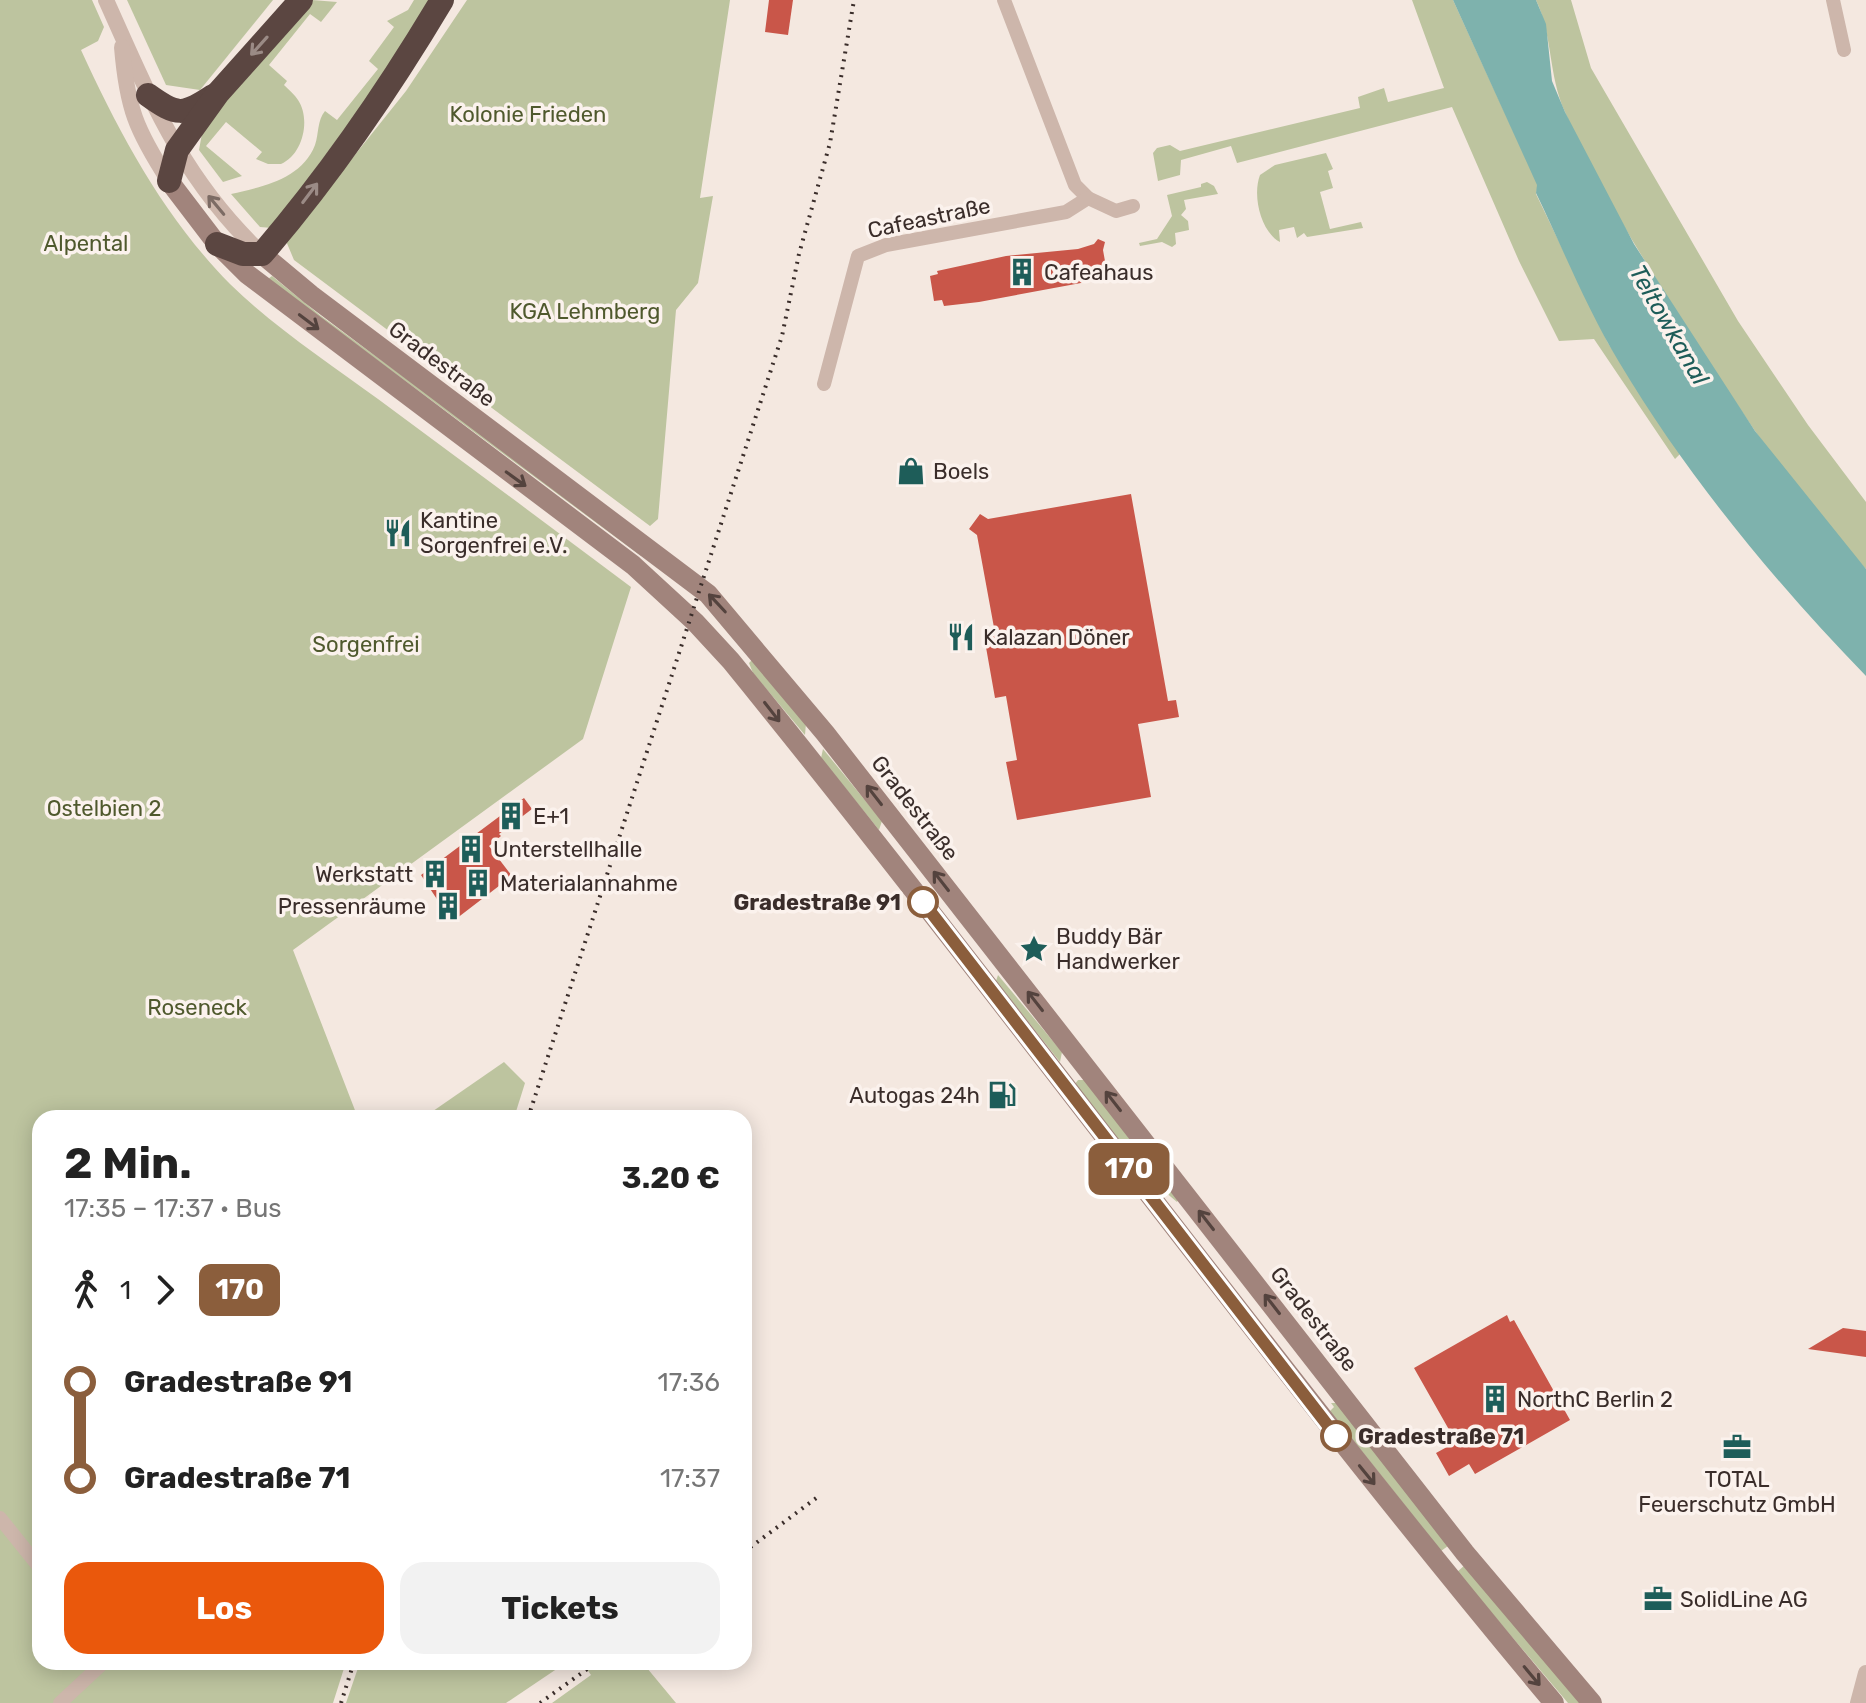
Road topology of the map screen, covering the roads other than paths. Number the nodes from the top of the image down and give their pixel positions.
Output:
1 (106, 0) edge
2 (301, 0) edge
3 (442, 0) edge
4 (1004, 0) edge
5 (1833, 0) edge
6 (121, 34) junction
7 (1844, 50) dead end
8 (218, 93) junction
9 (148, 95) junction
10 (177, 150) junction
11 (169, 181) junction
12 (1088, 198) junction
13 (1133, 206) dead end
14 (217, 244) junction
15 (262, 254) junction
16 (824, 384) dead end
17 (0, 1518) edge
18 (32, 1558) edge
19 (95, 1670) edge
20 (1866, 1673) edge
21 (60, 1703) edge
22 (1554, 1703) edge
23 (1592, 1703) edge
24 (1858, 1703) edge

1 - 6 street, Gradestraße
2 -> 8 highway
15 -> 3 highway
4 - 12 street
5 - 7 street
6 - 9 street, Gradestraße
6 - 11 street, Gradestraße
8 - 9 highway
8 - 10 highway
9 - 10 street, Gradestraße
10 - 11 highway
15 -> 10 street, Gradestraße
11 - 14 main road, Gradestraße
12 - 13 street
12 - 16 street, Cafeastraße
14 - 15 highway
14 -> 22 main road, Gradestraße
23 -> 15 main road, Gradestraße
17 - 18 street
19 - 21 street
20 - 24 street

